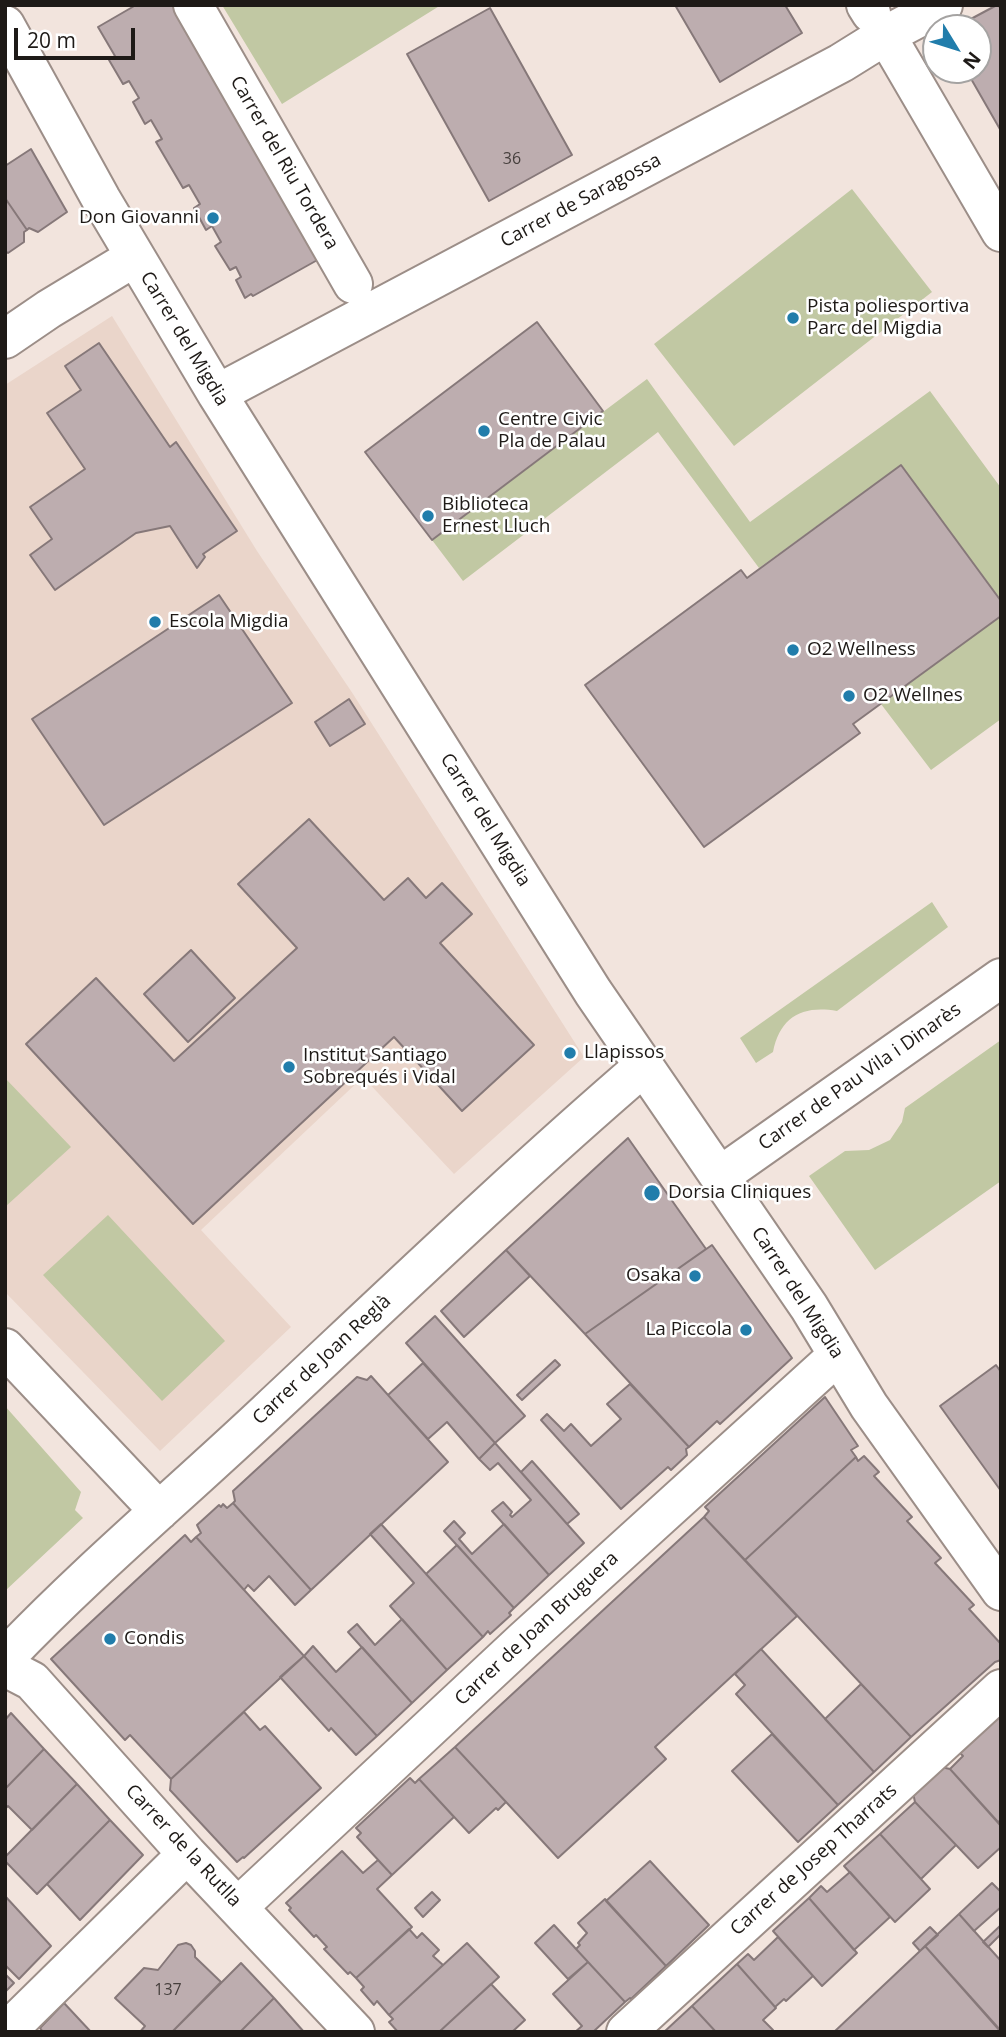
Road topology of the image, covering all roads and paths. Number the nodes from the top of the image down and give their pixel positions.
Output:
1 (193, 5) edge
2 (943, 5) edge
3 (874, 18) edge
4 (5, 25) edge
5 (1001, 232) edge
6 (135, 257) junction
7 (353, 284) dead end
8 (5, 339) edge
9 (217, 394) junction
10 (1001, 978) edge
11 (644, 1066) junction
12 (720, 1175) junction
13 (5, 1348) edge
14 (838, 1355) junction
15 (159, 1511) junction
16 (1001, 1591) edge
17 (5, 1658) edge
18 (5, 1667) edge
19 (1001, 1689) edge
20 (187, 1854) junction
21 (239, 1907) junction
22 (6, 2032) edge
23 (355, 2032) edge
24 (626, 2032) edge

1 - 7 street, Carrer del Riu Tordera
2 - 3 street, Carrer de Saragossa
3 - 5 street
3 - 9 street, Carrer de Saragossa
4 - 6 street, Carrer del Migdia
6 - 8 street
6 - 9 street, Carrer del Migdia
9 - 11 street, Carrer del Migdia
10 - 12 street, Carrer de Pau Vila i Dinarès
11 - 12 street, Carrer del Migdia
11 - 15 street, Carrer de Joan Reglà
12 - 14 street, Carrer del Migdia
13 - 15 street
14 - 16 street, Carrer del Migdia
14 - 21 street, Carrer de Joan Bruguera
15 - 17 street, Carrer de Joan Reglà
18 - 20 street, Carrer de la Rutlla
19 - 24 street, Carrer de Josep Tharrats
20 - 21 street, Carrer de la Rutlla
20 - 22 street
21 - 23 street, Carrer de la Rutlla

